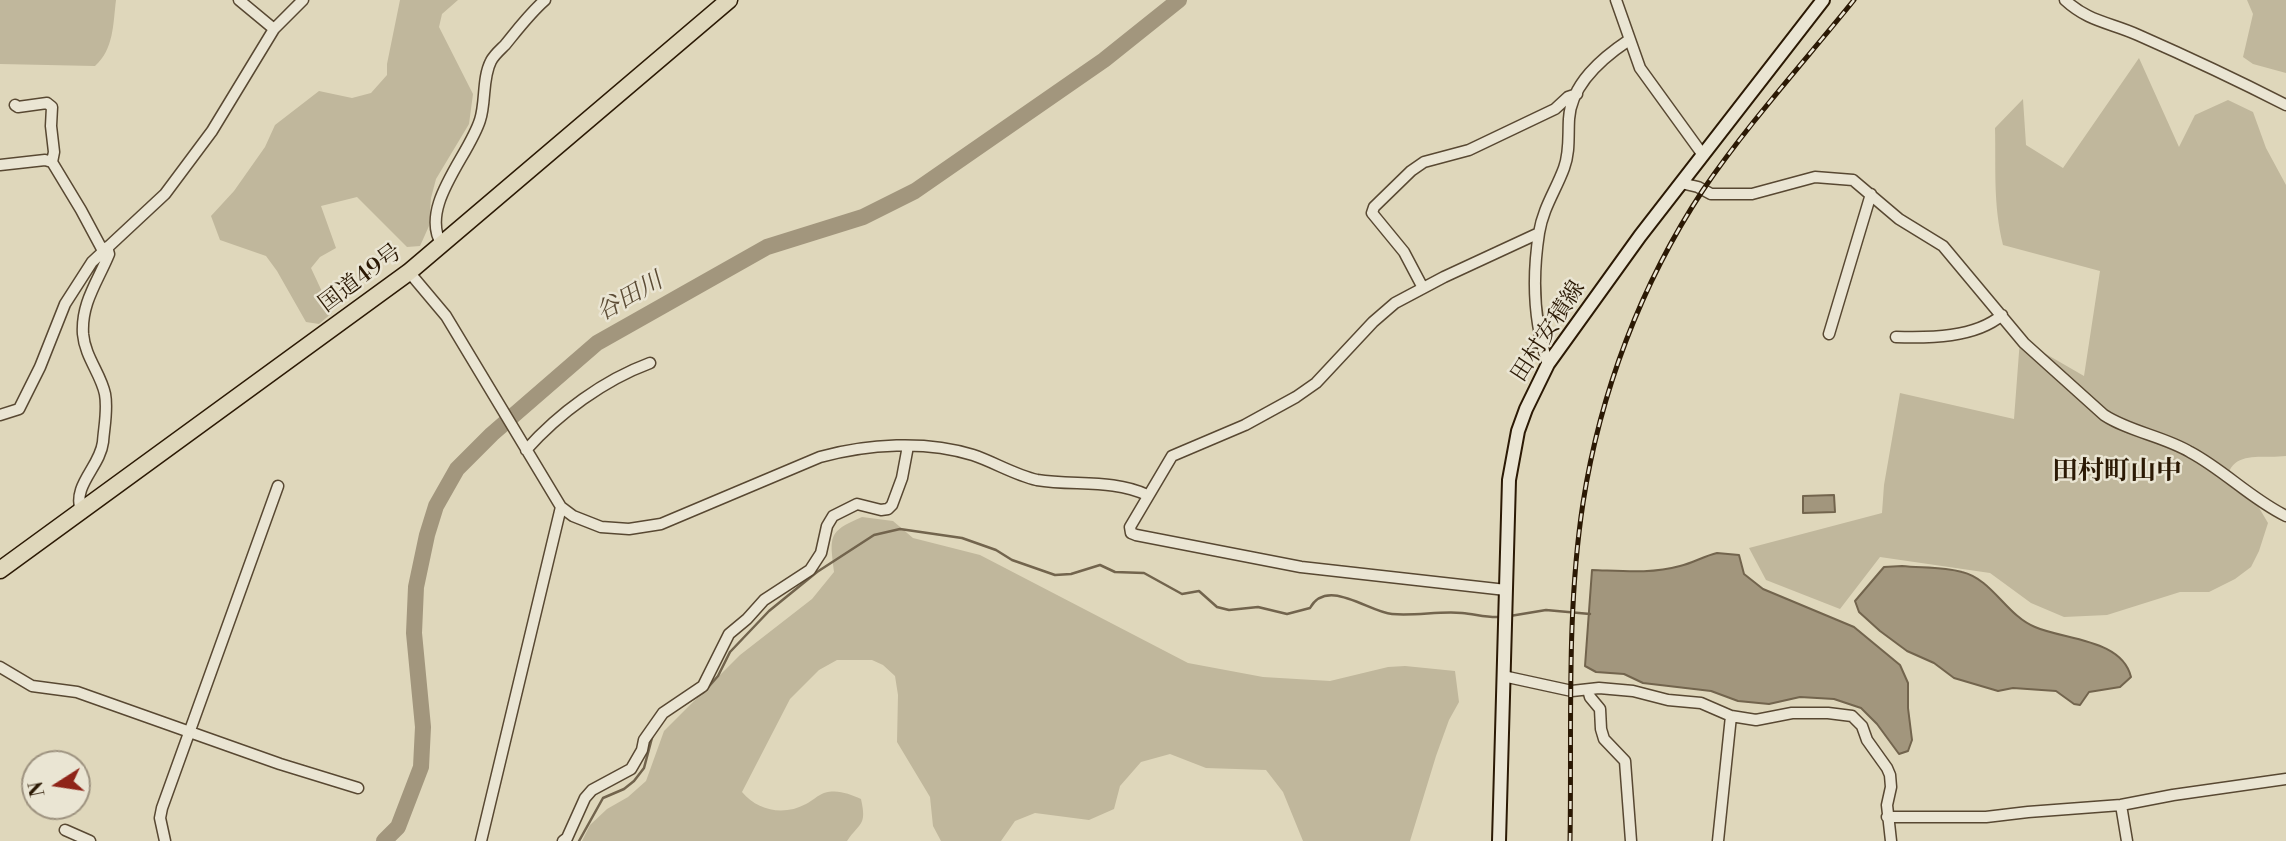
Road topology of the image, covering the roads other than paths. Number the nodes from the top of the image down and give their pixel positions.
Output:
1 (239, 0) edge
2 (303, 0) edge
3 (545, 0) edge
4 (729, 0) edge
5 (1616, 0) edge
6 (1822, 0) edge
7 (2065, 0) edge
8 (274, 29) junction
9 (1629, 40) junction
10 (1577, 94) junction
11 (15, 105) dead end
12 (2286, 106) edge
13 (1703, 155) junction
14 (52, 162) junction
15 (0, 165) edge
16 (1681, 183) junction
17 (1871, 194) junction
18 (1539, 233) junction
19 (442, 245) junction
20 (105, 249) junction
21 (409, 272) junction
22 (1423, 288) junction
23 (2002, 315) junction
24 (1829, 334) dead end
25 (1896, 337) dead end
26 (650, 363) dead end
27 (1548, 364) junction
28 (0, 415) edge
29 (908, 446) junction
30 (526, 449) junction
31 (278, 486) dead end
32 (1147, 495) junction
33 (561, 507) junction
34 (81, 512) junction
35 (2286, 516) edge
36 (0, 570) edge
37 (1506, 590) junction
38 (0, 667) edge
39 (1503, 676) junction
40 (1588, 690) junction
41 (1731, 716) junction
42 (189, 732) junction
43 (2286, 779) edge
44 (358, 788) dead end
45 (2122, 805) junction
46 (1887, 817) junction
47 (65, 830) dead end
48 (90, 841) edge
49 (165, 841) edge
50 (481, 841) edge
51 (563, 841) edge
52 (1499, 841) edge
53 (1631, 841) edge
54 (1718, 841) edge
55 (1891, 841) edge
56 (2127, 841) edge

1 - 8 street
2 - 8 street
3 - 19 street
4 - 19 highway, 国道49号
5 - 9 street
6 - 13 main road, 田村安積線
7 - 12 street
8 - 20 street
9 - 10 street
9 - 13 street
10 - 18 street
10 - 22 street
11 - 14 street
13 - 16 main road, 田村安積線
14 - 15 street
14 - 20 street
16 - 17 street
16 - 27 main road, 田村安積線
17 - 23 street
17 - 24 street
18 - 22 street
18 - 27 street
19 - 21 highway, 国道49号
20 - 28 street
20 - 34 street
21 - 30 street
21 - 34 highway, 国道49号
22 - 32 street
23 - 25 street
23 - 35 street
26 - 30 street
27 - 37 main road, 田村安積線
29 - 32 street
29 - 33 street
29 - 51 street
30 - 33 street
31 - 42 street
32 - 37 street
33 - 50 street
34 - 36 highway, 国道49号
37 - 39 main road, 田村安積線
38 - 42 street
39 - 40 street
39 - 52 main road, 田村安積線
40 - 41 street
40 - 53 street
41 - 46 street
41 - 54 street
42 - 44 street
42 - 49 street
43 - 45 street
45 - 46 street
45 - 56 street
46 - 55 street
47 - 48 street

